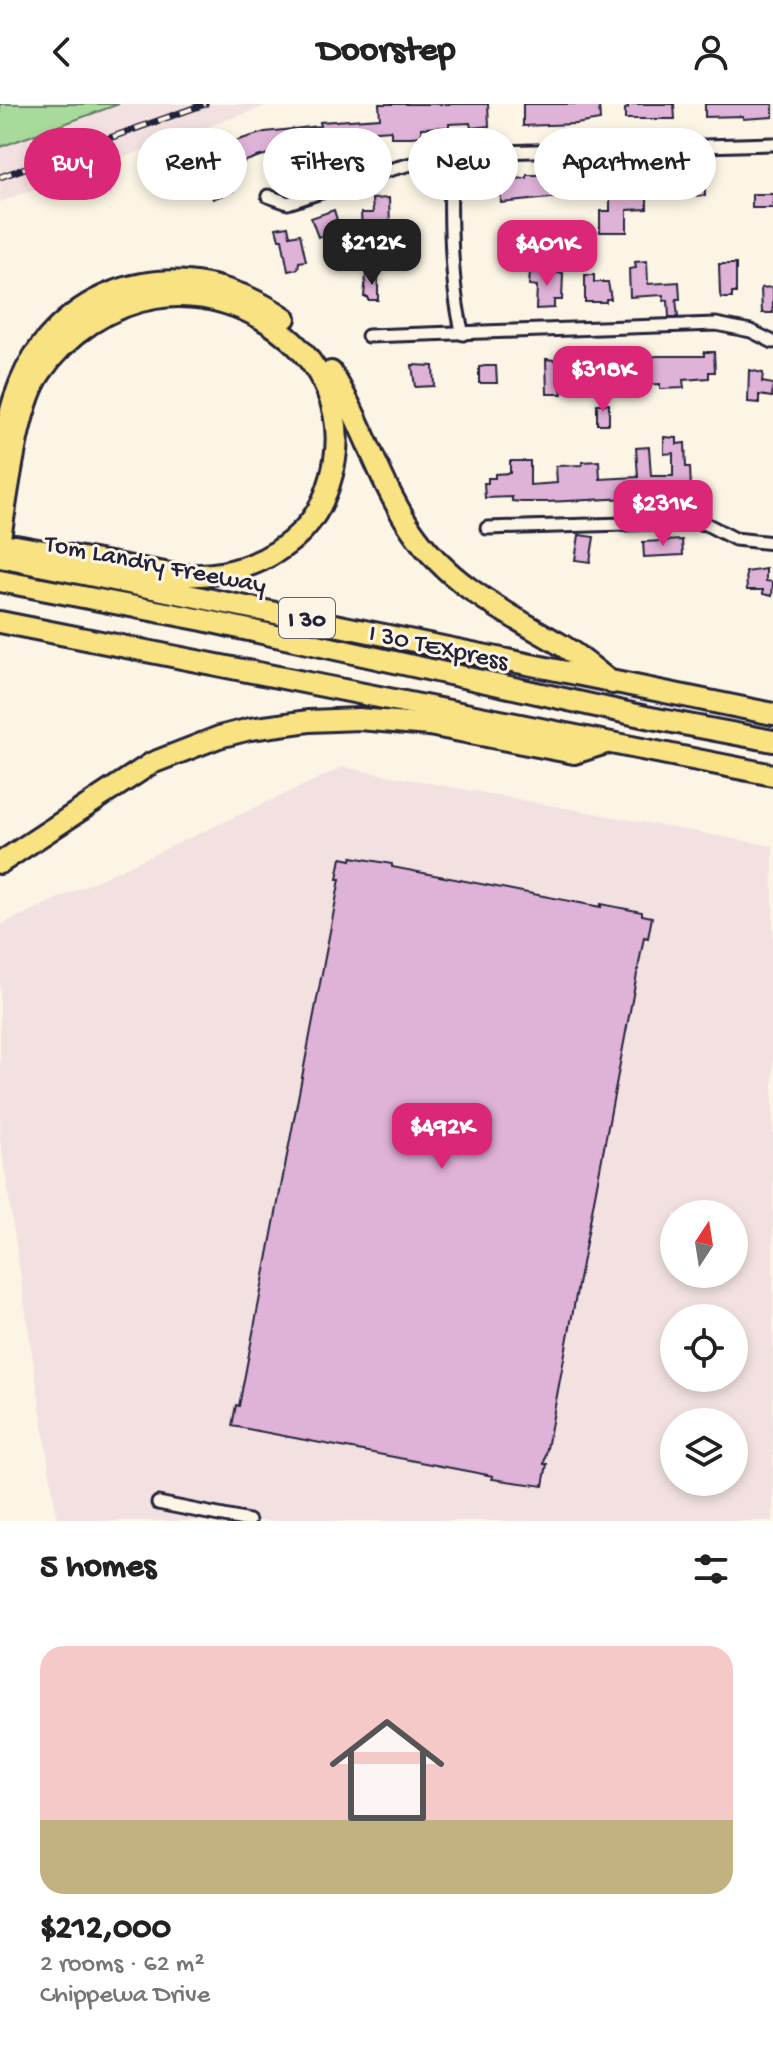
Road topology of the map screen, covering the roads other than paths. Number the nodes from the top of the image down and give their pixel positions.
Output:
1 (773, 144) edge
2 (518, 153) edge
3 (451, 200) edge
4 (463, 334) junction
5 (368, 336) dead end
6 (773, 342) edge
7 (35, 370) junction
8 (0, 459) edge
9 (487, 528) dead end
10 (0, 537) edge
11 (773, 543) edge
12 (0, 548) edge
13 (0, 557) edge
14 (0, 581) edge
15 (0, 622) edge
16 (612, 683) junction
17 (773, 714) edge
18 (773, 741) edge
19 (609, 742) junction
20 (773, 775) edge
21 (0, 863) edge
22 (158, 1503) dead end
23 (249, 1521) edge

1 - 2 street
3 - 4 street
4 - 5 street
4 - 6 street
7 - 8 highway
7 - 10 highway
7 - 12 highway
7 - 16 highway
9 - 11 street
13 - 16 highway, Tom Landry Freeway / I 30
14 - 18 highway, I 30 TEXpress
15 - 19 highway, I 30
16 - 17 highway, Tom Landry Freeway / I 30
19 - 20 highway, I 30
19 - 21 highway
22 - 23 street

